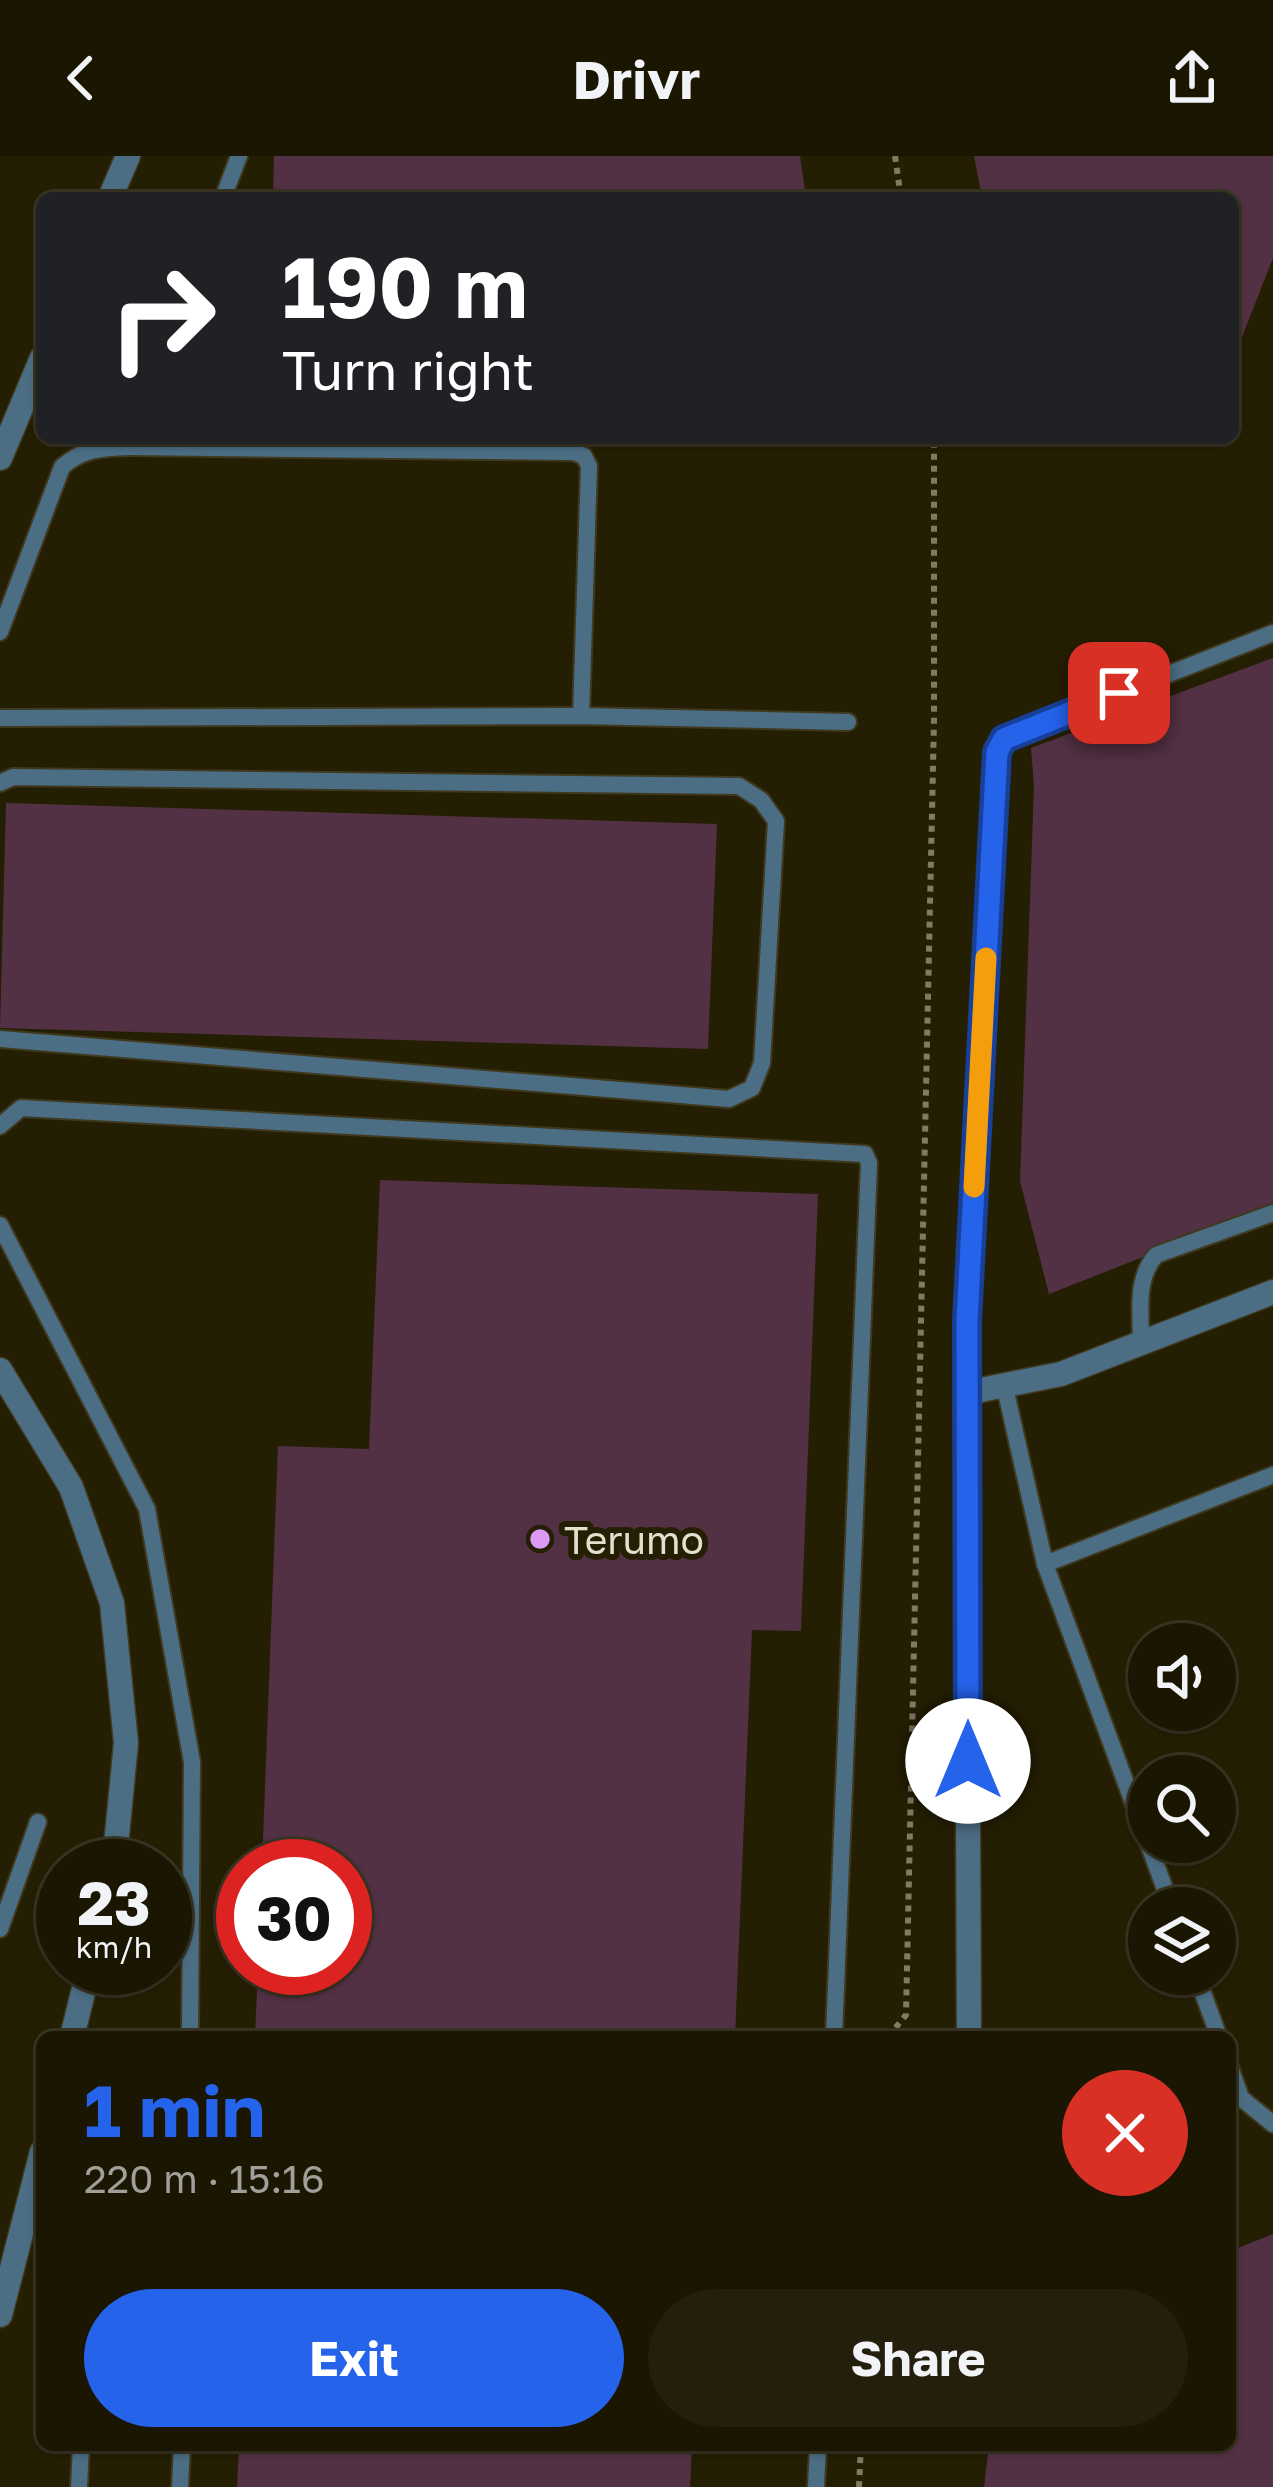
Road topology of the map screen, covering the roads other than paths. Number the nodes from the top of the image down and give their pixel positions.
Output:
1 (128, 156) edge
2 (239, 156) edge
3 (113, 192) edge
4 (225, 192) edge
5 (36, 386) edge
6 (0, 458) edge
7 (0, 632) edge
8 (1273, 633) edge
9 (581, 716) junction
10 (0, 718) edge
11 (848, 722) dead end
12 (0, 783) edge
13 (0, 1039) edge
14 (0, 1126) edge
15 (1273, 1213) edge
16 (0, 1225) edge
17 (1273, 1292) edge
18 (1141, 1343) junction
19 (0, 1370) edge
20 (1005, 1388) junction
21 (966, 1393) junction
22 (1273, 1475) edge
23 (1045, 1564) junction
24 (38, 1822) dead end
25 (117, 1839) edge
26 (1164, 1887) edge
27 (0, 1929) edge
28 (82, 1995) edge
29 (1204, 1995) edge
30 (73, 2031) edge
31 (190, 2031) edge
32 (834, 2031) edge
33 (970, 2031) edge
34 (1217, 2031) edge
35 (1236, 2083) edge
36 (1273, 2124) edge
37 (36, 2175) edge
38 (0, 2314) edge
39 (81, 2451) edge
40 (182, 2451) edge
41 (818, 2451) edge
42 (79, 2487) edge
43 (180, 2487) edge
44 (816, 2487) edge

1 - 3 street
2 - 4 lane
5 - 6 street
7 - 9 lane
8 - 21 lane
9 - 10 lane
9 - 11 lane
12 - 13 lane
14 - 32 lane
15 - 18 lane
16 - 31 lane
17 - 18 street
18 - 20 street
19 - 25 street
20 - 21 street
20 - 23 lane
21 - 33 street
22 - 23 lane
23 - 26 lane
24 - 27 lane
28 - 30 street
29 - 34 lane
35 - 36 lane
37 - 38 street
39 - 42 lane
40 - 43 lane
41 - 44 lane

